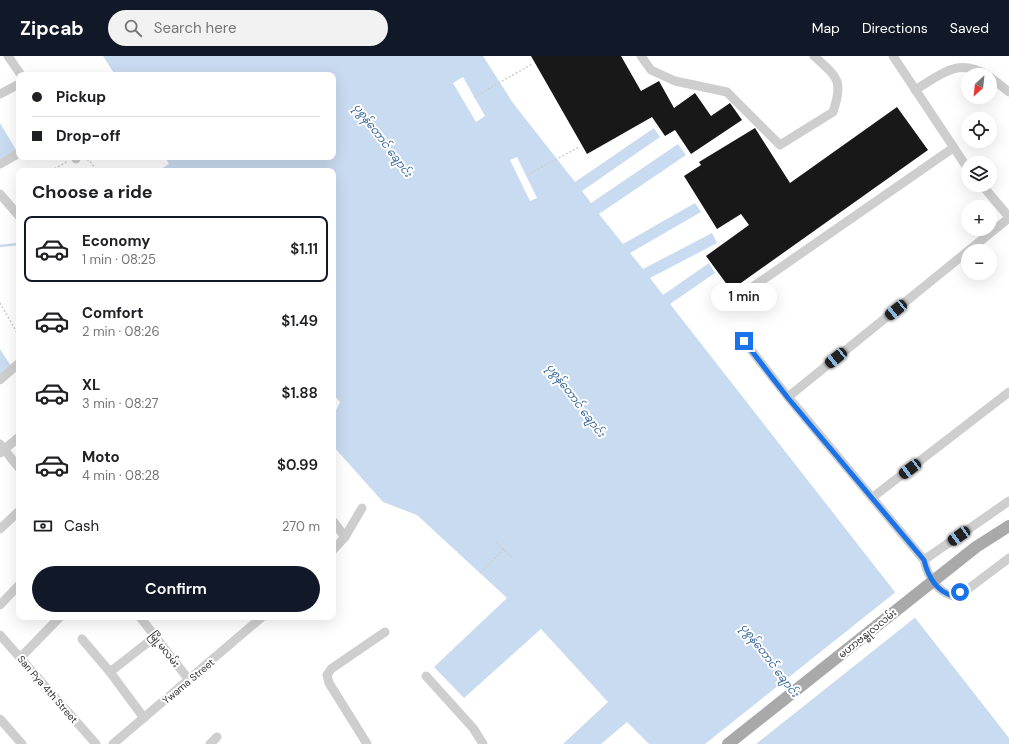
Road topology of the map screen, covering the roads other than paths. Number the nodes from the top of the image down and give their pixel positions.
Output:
1 (8, 56) edge
2 (641, 56) edge
3 (814, 56) edge
4 (893, 56) edge
5 (961, 68) edge
6 (19, 72) edge
7 (997, 83) edge
8 (16, 86) edge
9 (914, 90) junction
10 (1009, 92) edge
11 (0, 94) edge
12 (953, 148) junction
13 (16, 156) edge
14 (961, 159) edge
15 (0, 164) edge
16 (988, 192) edge
17 (0, 194) edge
18 (16, 213) edge
19 (1009, 217) edge
20 (976, 244) edge
21 (961, 257) edge
22 (728, 304) dead end
23 (744, 341) dead end
24 (16, 366) edge
25 (0, 380) edge
26 (1009, 392) edge
27 (788, 398) junction
28 (16, 439) edge
29 (1, 449) edge
30 (16, 465) edge
31 (873, 497) junction
32 (1009, 501) edge
33 (362, 508) dead end
34 (16, 515) edge
35 (336, 525) edge
36 (1009, 526) edge
37 (0, 529) edge
38 (345, 537) junction
39 (336, 547) edge
40 (1009, 558) edge
41 (924, 560) junction
42 (16, 589) edge
43 (0, 605) edge
44 (57, 620) edge
45 (143, 620) edge
46 (259, 620) edge
47 (385, 632) dead end
48 (0, 635) edge
49 (156, 636) junction
50 (82, 640) dead end
51 (20, 658) junction
52 (110, 672) junction
53 (426, 676) dead end
54 (189, 680) junction
55 (144, 718) junction
56 (0, 719) edge
57 (217, 737) dead end
58 (22, 744) edge
59 (96, 744) edge
60 (113, 744) edge
61 (210, 744) edge
62 (367, 744) edge
63 (483, 744) edge
64 (728, 744) edge

1 - 6 street
2 - 3 street
4 - 9 street
5 - 9 street
7 - 10 street
8 - 11 street
9 - 12 street
12 - 14 street
12 - 22 street
13 - 15 street
16 - 19 street
17 - 18 street
19 - 20 street
21 - 27 street
23 - 27 street
24 - 25 street
26 - 31 street
27 - 31 street
28 - 29 street
29 - 30 street
31 - 41 street
32 - 41 street
33 - 38 street
34 - 37 street
35 - 38 street
36 - 64 main road, မဟာဗန္ဓုလလမ်း
38 - 39 street
40 - 41 street
42 - 43 street
44 - 51 street
45 - 49 street, မြို့မလမ်း
46 - 54 street, Ywama Street
47 - 62 street
48 - 51 street, San Pya 4th Street
49 - 52 street
49 - 54 street, မြို့မလမ်း
50 - 52 street
51 - 59 street, San Pya 4th Street
52 - 55 street
53 - 63 street
54 - 55 street, Ywama Street
55 - 60 street, Ywama Street
56 - 58 street
57 - 61 street

